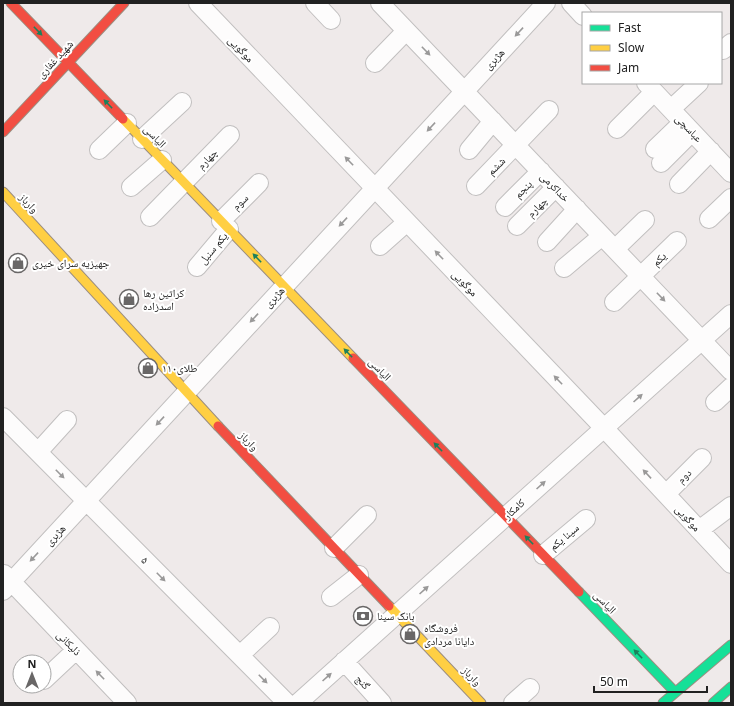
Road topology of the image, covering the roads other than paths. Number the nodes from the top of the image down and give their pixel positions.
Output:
1 (11, 3) edge
2 (124, 3) edge
3 (198, 3) edge
4 (380, 3) edge
5 (546, 3) edge
6 (571, 3) edge
7 (319, 4) edge
8 (582, 15) edge
9 (331, 20) dead end
10 (406, 31) junction
11 (68, 62) junction
12 (375, 63) dead end
13 (699, 84) edge
14 (650, 87) edge
15 (464, 92) junction
16 (182, 102) dead end
17 (548, 110) dead end
18 (492, 121) junction
19 (682, 121) junction
20 (127, 123) junction
21 (617, 129) dead end
22 (3, 132) edge
23 (230, 135) dead end
24 (142, 139) junction
25 (516, 146) junction
26 (98, 150) dead end
27 (469, 150) dead end
28 (658, 156) dead end
29 (723, 159) edge
30 (162, 160) junction
31 (541, 171) junction
32 (184, 182) junction
33 (259, 183) dead end
34 (679, 184) dead end
35 (476, 186) dead end
36 (131, 187) dead end
37 (375, 188) junction
38 (556, 188) junction
39 (3, 192) edge
40 (731, 198) edge
41 (505, 207) dead end
42 (577, 209) junction
43 (150, 217) dead end
44 (709, 219) dead end
45 (645, 220) dead end
46 (407, 222) junction
47 (225, 225) junction
48 (518, 226) dead end
49 (602, 236) junction
50 (677, 241) dead end
51 (548, 242) dead end
52 (380, 246) dead end
53 (614, 249) junction
54 (197, 267) dead end
55 (564, 268) dead end
56 (641, 276) junction
57 (284, 286) junction
58 (614, 302) dead end
59 (731, 314) edge
60 (702, 340) junction
61 (731, 371) edge
62 (731, 387) edge
63 (186, 392) junction
64 (715, 402) dead end
65 (3, 417) edge
66 (67, 420) dead end
67 (604, 428) junction
68 (38, 452) junction
69 (702, 458) dead end
70 (666, 494) junction
71 (86, 501) junction
72 (731, 506) edge
73 (367, 515) dead end
74 (506, 516) junction
75 (586, 519) dead end
76 (699, 530) junction
77 (334, 548) junction
78 (543, 555) junction
79 (731, 564) edge
80 (360, 575) junction
81 (6, 582) edge
82 (332, 597) dead end
83 (397, 614) junction
84 (270, 627) dead end
85 (731, 645) edge
86 (76, 650) junction
87 (240, 656) junction
88 (344, 661) junction
89 (52, 672) edge
90 (731, 687) edge
91 (530, 688) dead end
92 (675, 692) junction
93 (127, 703) edge
94 (287, 703) edge
95 (298, 703) edge
96 (382, 703) edge
97 (481, 703) edge
98 (512, 703) edge
99 (663, 703) edge
100 (713, 703) edge

1 -> 11 main road, الیاسی
2 - 11 main road, شهید غفاری
37 -> 3 street, موگویی
4 - 10 street, خداکرمی
5 -> 15 street, هژبری
6 - 8 street
7 - 9 street
10 - 12 street
10 -> 15 street, خداکرمی
20 -> 11 main road, الیاسی
11 - 22 main road, شهید غفاری
13 - 19 street
14 - 19 street, عباسچی
14 - 21 street
15 - 18 street, خداکرمی
15 -> 37 street, هژبری
16 - 24 street
17 - 25 street
18 - 25 street, خداکرمی
18 - 27 street
19 - 28 street
19 - 29 street, عباسچی
20 - 24 main road, الیاسی
20 - 26 street
23 - 32 street, چهارم
24 - 30 main road, الیاسی
25 - 31 street, خداکرمی
25 - 35 street, ششم
29 - 34 street
30 - 32 main road, الیاسی
30 - 36 street
31 - 38 street, خداکرمی
31 - 41 street, پنجم
32 - 43 street
32 - 47 main road, الیاسی
33 - 47 street, سوم
37 - 46 street, موگویی
37 -> 57 street, هژبری
38 - 42 street, خداکرمی
38 - 48 street, چهارم
39 - 63 main road, وارباز
40 - 44 street
42 - 49 street, خداکرمی
42 - 51 street
45 - 53 street
46 - 52 street
67 -> 46 street, موگویی
47 - 54 street, یکم سنبل
57 -> 47 main road, الیاسی
49 - 53 street, خداکرمی
49 - 55 street
50 - 56 street, یکم
53 - 56 street, خداکرمی
56 - 58 street, یکم
56 -> 60 street, خداکرمی
57 -> 63 street, هژبری
74 -> 57 main road, الیاسی
59 - 60 street, کامکار
60 - 61 street, خداکرمی
67 -> 60 street, کامکار
62 - 64 street
63 -> 71 street, هژبری
63 - 77 main road, وارباز
65 - 68 street, ۵
66 - 68 street
70 -> 67 street, موگویی
74 -> 67 street, کامکار
68 -> 71 street, ۵
69 - 70 street, دوم
70 - 76 street, موگویی
71 -> 81 street, هژبری
71 -> 87 street, ۵
72 - 76 street
73 - 77 street
78 -> 74 main road, الیاسی
83 -> 74 street, کامکار
75 - 78 street, سینا یکم
76 - 79 street, موگویی
77 - 80 main road, وارباز
92 -> 78 main road, الیاسی
80 - 82 street
80 - 83 main road, وارباز
81 - 86 street, ذلیکانی
83 - 88 street, کامکار
83 - 97 main road, وارباز
84 - 87 street
85 - 92 main road
86 - 89 street
93 -> 86 street, ذلیکانی
87 -> 94 street, ۵
95 -> 88 street, کامکار
88 - 96 street, گنج
90 - 100 main road
91 - 98 street
92 - 99 main road

